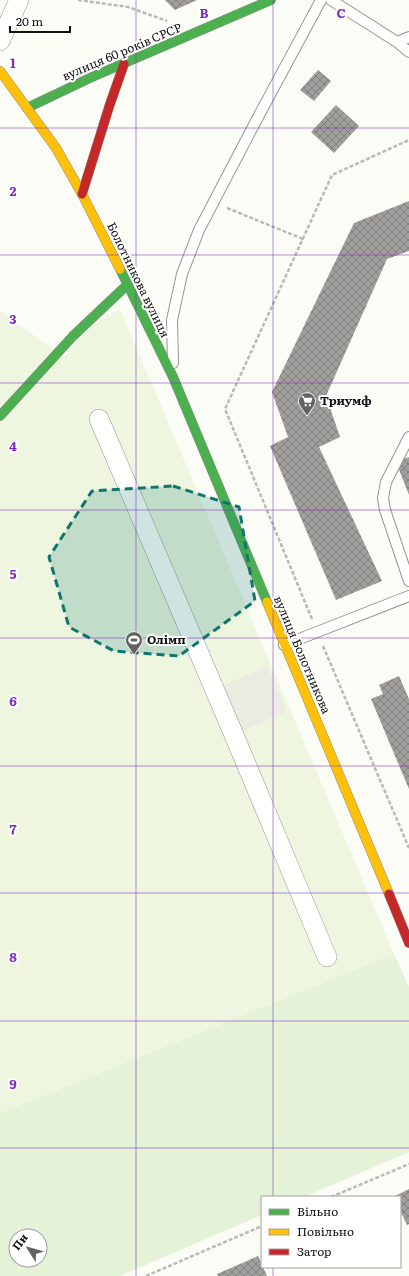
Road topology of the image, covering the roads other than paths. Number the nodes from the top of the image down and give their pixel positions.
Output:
1 (19, 0) edge
2 (321, 0) edge
3 (332, 0) edge
4 (265, 1) edge
5 (409, 37) edge
6 (0, 41) edge
7 (397, 42) junction
8 (409, 52) edge
9 (124, 64) junction
10 (0, 71) edge
11 (27, 108) junction
12 (82, 194) junction
13 (127, 285) junction
14 (173, 377) junction
15 (0, 416) edge
16 (100, 419) dead end
17 (409, 437) edge
18 (409, 581) edge
19 (409, 596) edge
20 (284, 645) junction
21 (409, 943) edge
22 (327, 958) dead end

1 - 6 street
2 - 14 lane
3 - 7 lane
4 - 9 main road, вулиця 60 років СРСР
5 - 7 lane
7 - 8 lane
9 - 11 main road, вулиця 60 років СРСР
9 - 12 main road
10 - 11 main road, Болотникова вулиця
11 - 12 main road, Болотникова вулиця
12 - 13 main road, Болотникова вулиця
13 - 14 main road, Болотникова вулиця
13 - 15 main road
14 - 20 main road, вулиця Болотникова
16 - 22 street
17 - 18 lane
19 - 20 lane
20 - 21 main road, вулиця Болотникова

